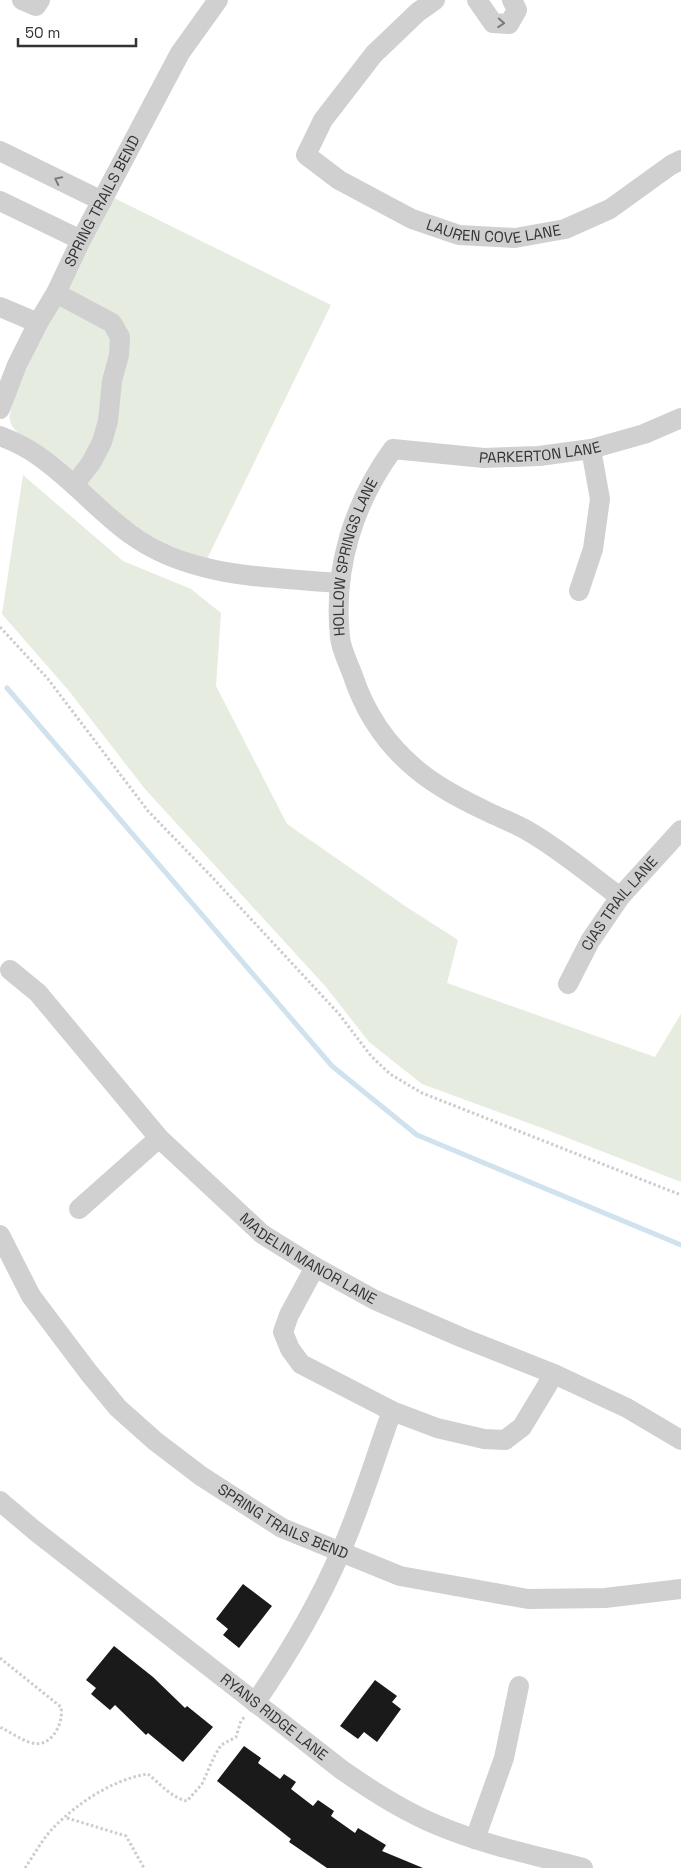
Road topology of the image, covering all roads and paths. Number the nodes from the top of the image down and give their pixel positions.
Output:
1 (218, 0) edge
2 (435, 0) edge
3 (477, 0) edge
4 (512, 0) edge
5 (0, 151) edge
6 (681, 160) edge
7 (0, 201) edge
8 (102, 201) junction
9 (81, 240) junction
10 (56, 292) junction
11 (0, 307) edge
12 (38, 323) junction
13 (0, 409) edge
14 (681, 418) edge
15 (0, 436) edge
16 (393, 449) joint
17 (591, 449) junction
18 (74, 485) junction
19 (338, 583) junction
20 (579, 591) dead end
21 (0, 627) edge
22 (681, 830) edge
23 (620, 898) junction
24 (10, 970) dead end
25 (568, 984) dead end
26 (159, 1138) junction
27 (681, 1196) edge
28 (79, 1209) dead end
29 (0, 1236) edge
30 (315, 1267) junction
31 (554, 1374) junction
32 (392, 1411) junction
33 (681, 1440) edge
34 (0, 1501) edge
35 (341, 1551) junction
36 (681, 1589) edge
37 (0, 1658) edge
38 (519, 1686) dead end
39 (254, 1703) junction
40 (0, 1727) edge
41 (66, 1817) junction
42 (474, 1839) junction
43 (25, 1868) edge
44 (144, 1868) edge
45 (583, 1868) edge

1 - 8 street, SPRING TRAILS BEND
2 - 6 street, LAUREN COVE LANE
3 -> 4 street
8 -> 5 street
7 - 9 street
8 - 9 street, SPRING TRAILS BEND
9 - 10 street, SPRING TRAILS BEND
10 - 12 street, SPRING TRAILS BEND
10 - 18 street
11 - 12 street
12 - 13 street, SPRING TRAILS BEND
14 - 17 street, PARKERTON LANE
15 - 18 street
16 - 17 street, PARKERTON LANE
16 - 19 street, HOLLOW SPRINGS LANE
17 - 20 street
18 - 19 street
19 - 23 street, HOLLOW SPRINGS LANE
21 - 27 path
22 - 23 street, CIAS TRAIL LANE
23 - 25 street, CIAS TRAIL LANE
24 - 26 street, MADELIN MANOR LANE
26 - 28 street
26 - 30 street, MADELIN MANOR LANE
29 - 35 street, SPRING TRAILS BEND
30 - 31 street, MADELIN MANOR LANE
30 - 32 street
31 - 32 street
31 - 33 street, MADELIN MANOR LANE
32 - 35 street
34 - 39 street, RYANS RIDGE LANE
35 - 36 street, SPRING TRAILS BEND
35 - 39 street
37 - 40 path
38 - 42 street
39 - 41 path
39 - 42 street, RYANS RIDGE LANE
41 - 43 path
41 - 44 path
42 - 45 street, RYANS RIDGE LANE

